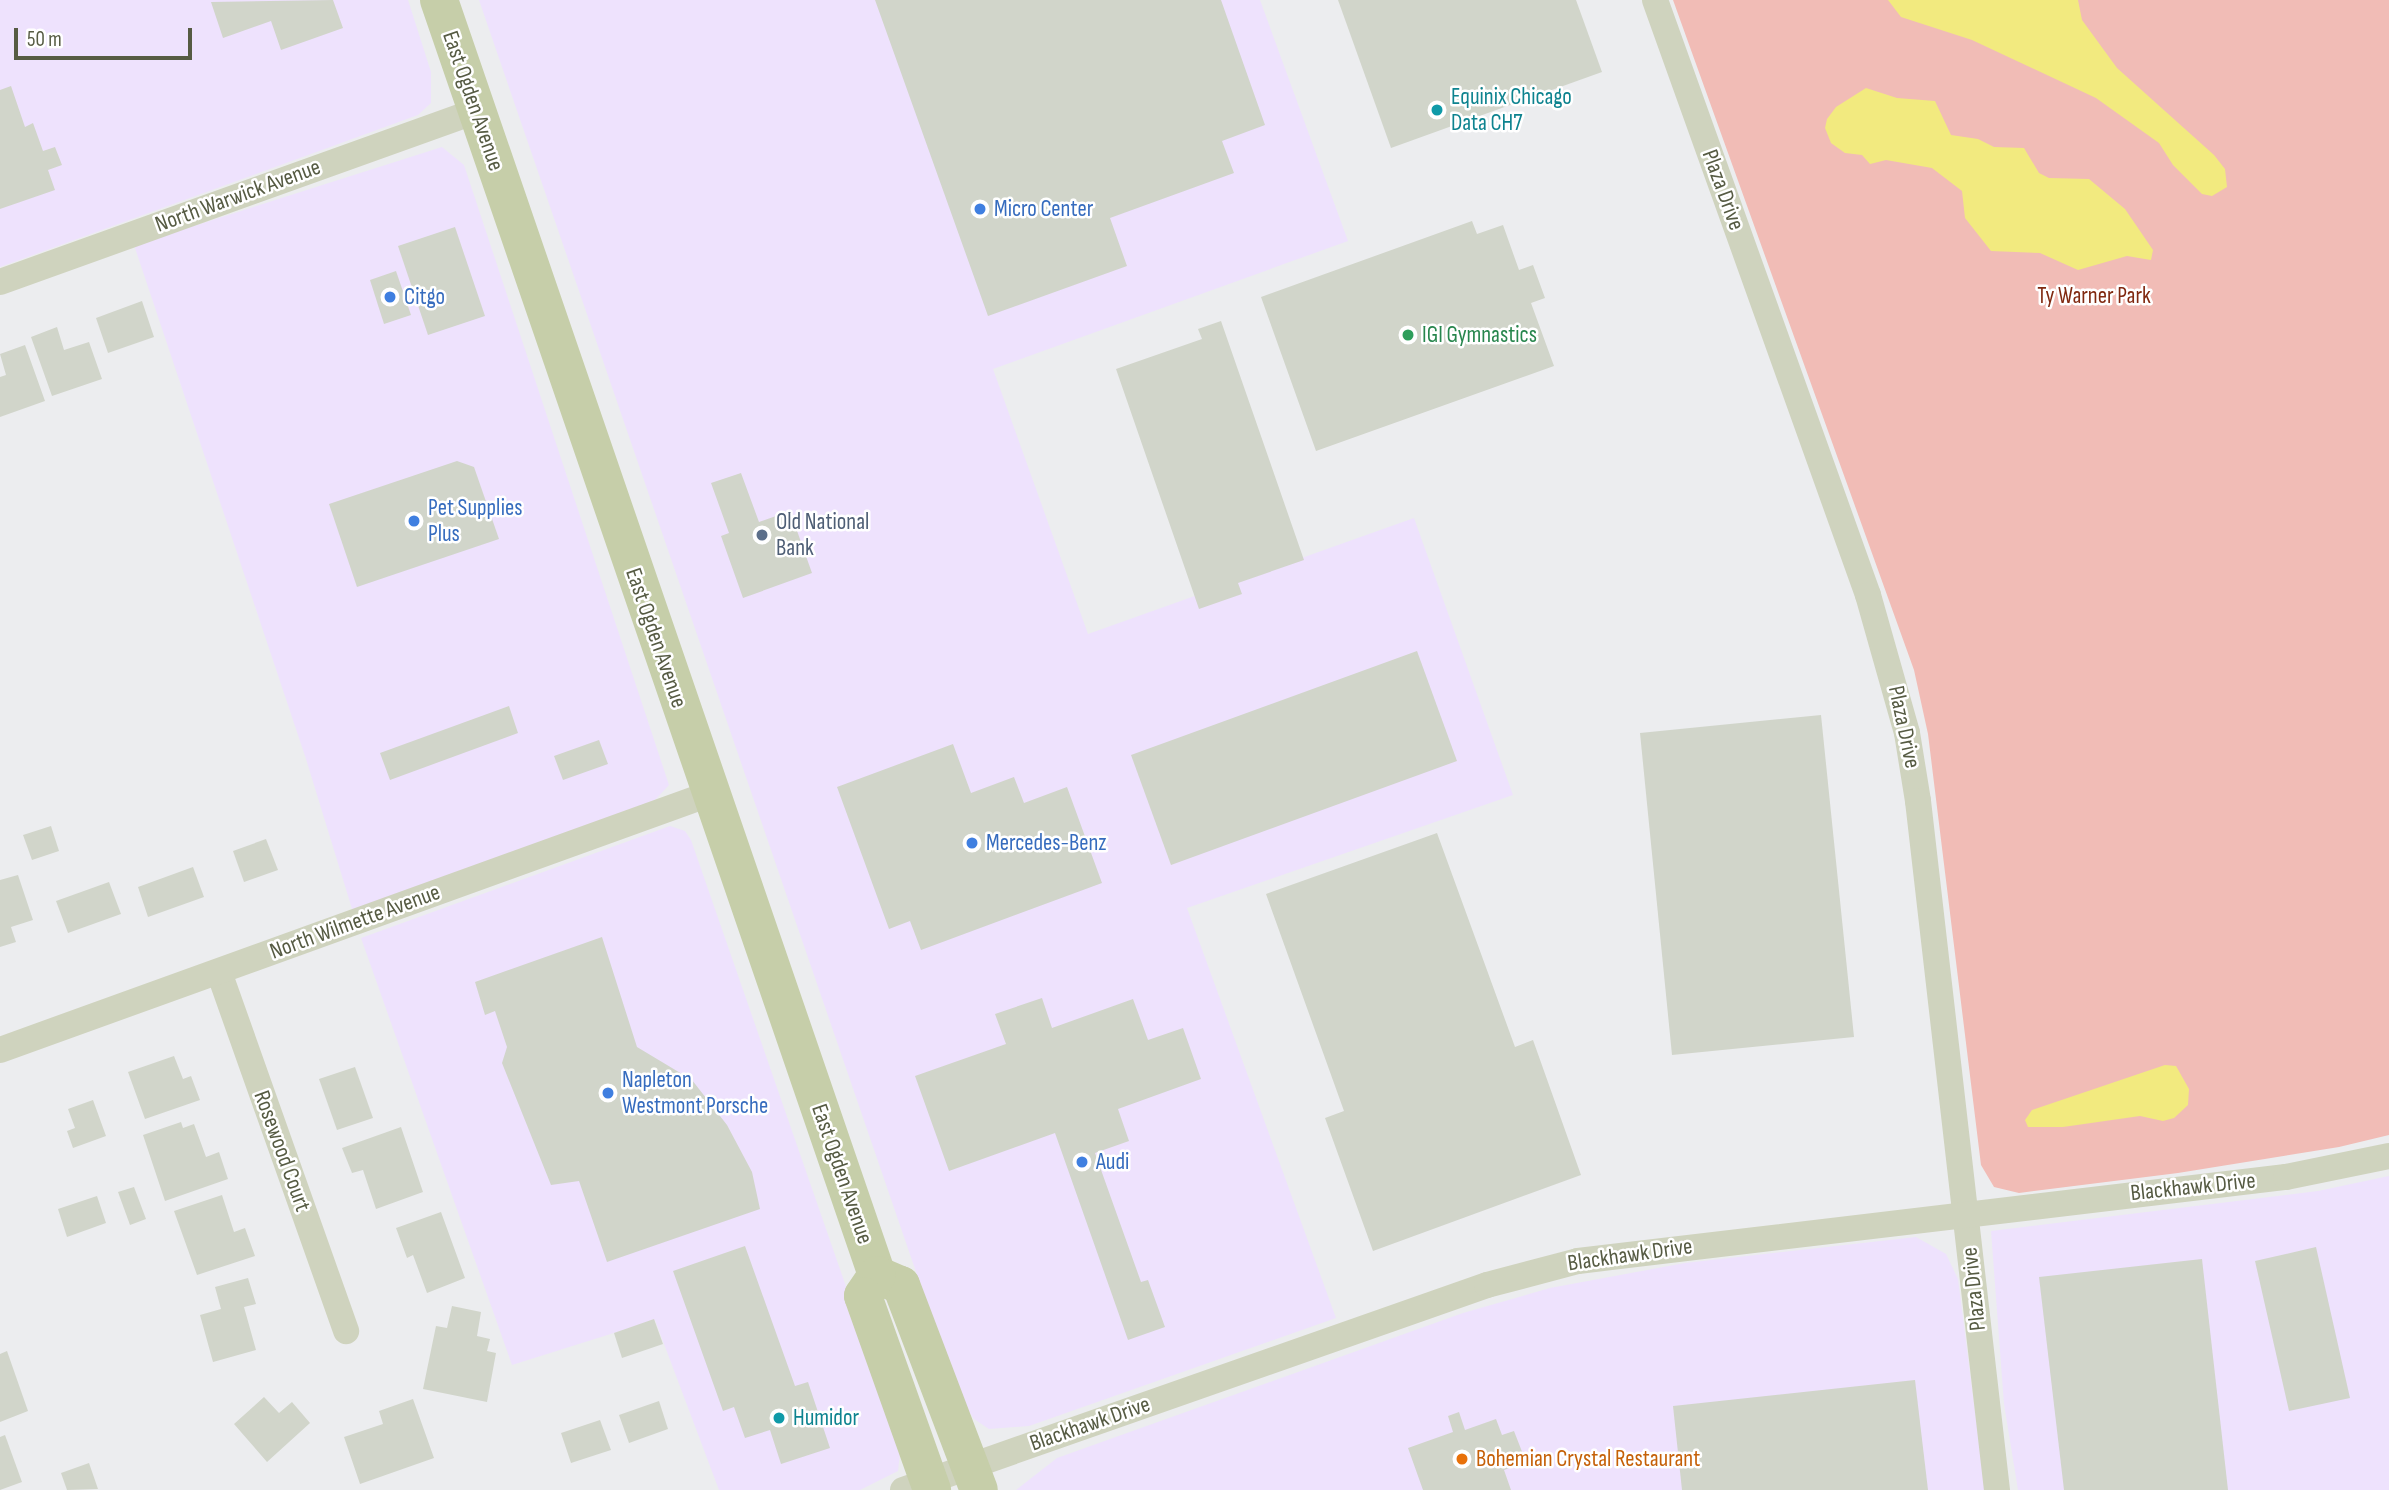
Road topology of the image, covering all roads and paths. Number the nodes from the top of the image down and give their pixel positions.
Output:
1 (439, 0) edge
2 (1655, 0) edge
3 (476, 111) junction
4 (0, 282) edge
5 (709, 794) junction
6 (219, 972) junction
7 (0, 1050) edge
8 (2389, 1156) edge
9 (1965, 1213) junction
10 (877, 1275) junction
11 (346, 1331) dead end
12 (974, 1477) edge
13 (921, 1487) edge
14 (1997, 1490) edge

1 - 3 main road, East Ogden Avenue
2 - 9 street, Plaza Drive
3 - 4 street, North Warwick Avenue
3 - 5 main road, East Ogden Avenue
5 - 6 street, North Wilmette Avenue
5 - 10 main road, East Ogden Avenue
6 - 7 street, North Wilmette Avenue
6 - 11 street, Rosewood Court
8 - 9 street, Blackhawk Drive
9 - 12 street, Blackhawk Drive
9 - 14 street, Plaza Drive
10 - 12 main road, East Ogden Avenue
10 - 13 main road, East Ogden Avenue
12 - 13 street, Blackhawk Drive

